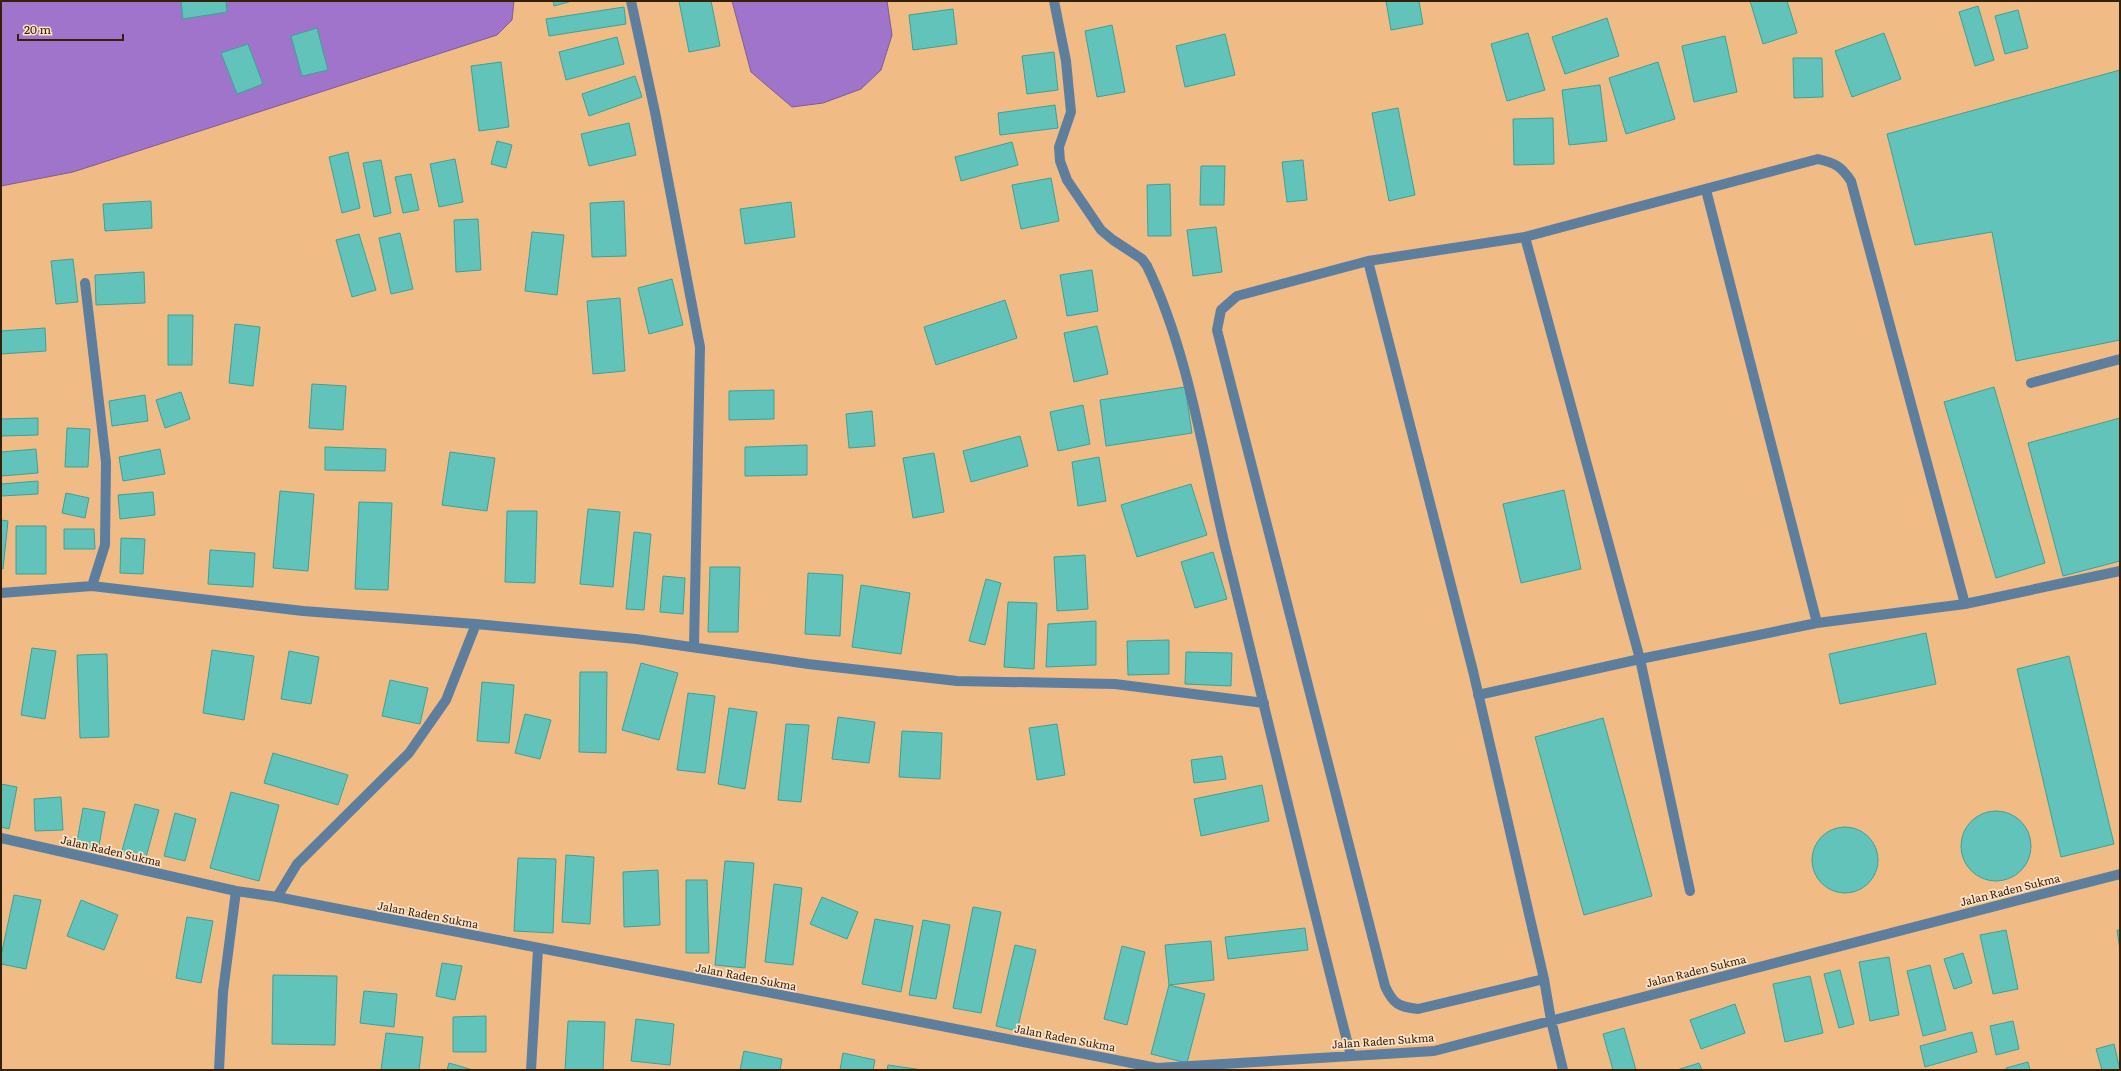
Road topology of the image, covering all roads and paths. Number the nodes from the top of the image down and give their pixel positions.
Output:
1 (631, 1) edge
2 (1054, 1) edge
3 (1706, 190) junction
4 (1525, 237) junction
5 (1368, 261) junction
6 (86, 283) dead end
7 (2120, 360) edge
8 (2031, 383) dead end
9 (2120, 571) edge
10 (92, 586) junction
11 (1, 593) edge
12 (1964, 604) junction
13 (1817, 623) junction
14 (476, 624) junction
15 (694, 646) junction
16 (1640, 659) junction
17 (1478, 695) junction
18 (1264, 703) junction
19 (1, 838) edge
20 (2120, 874) edge
21 (236, 891) junction
22 (1690, 891) dead end
23 (277, 897) junction
24 (538, 949) junction
25 (1544, 978) junction
26 (1551, 1020) junction
27 (1351, 1056) junction
28 (1157, 1069) edge
29 (219, 1070) edge
30 (531, 1070) edge
31 (1564, 1070) edge

1 - 15 street
2 - 18 street
3 - 4 street
3 - 12 street
3 - 13 street
4 - 5 street
4 - 16 street
5 - 17 street
5 - 25 street
6 - 10 street
7 - 8 street
9 - 12 street
10 - 11 street
10 - 14 street
12 - 13 street
13 - 16 street
14 - 15 street
14 - 23 street
15 - 18 street
16 - 17 street
16 - 22 street
17 - 25 street
18 - 27 street
19 - 21 street, Jalan Raden Sukma
20 - 26 street, Jalan Raden Sukma
21 - 23 street, Jalan Raden Sukma
21 - 29 street
23 - 24 street, Jalan Raden Sukma
24 - 28 street, Jalan Raden Sukma
24 - 30 street
25 - 26 street
26 - 27 street, Jalan Raden Sukma
26 - 31 street
27 - 28 street, Jalan Raden Sukma

